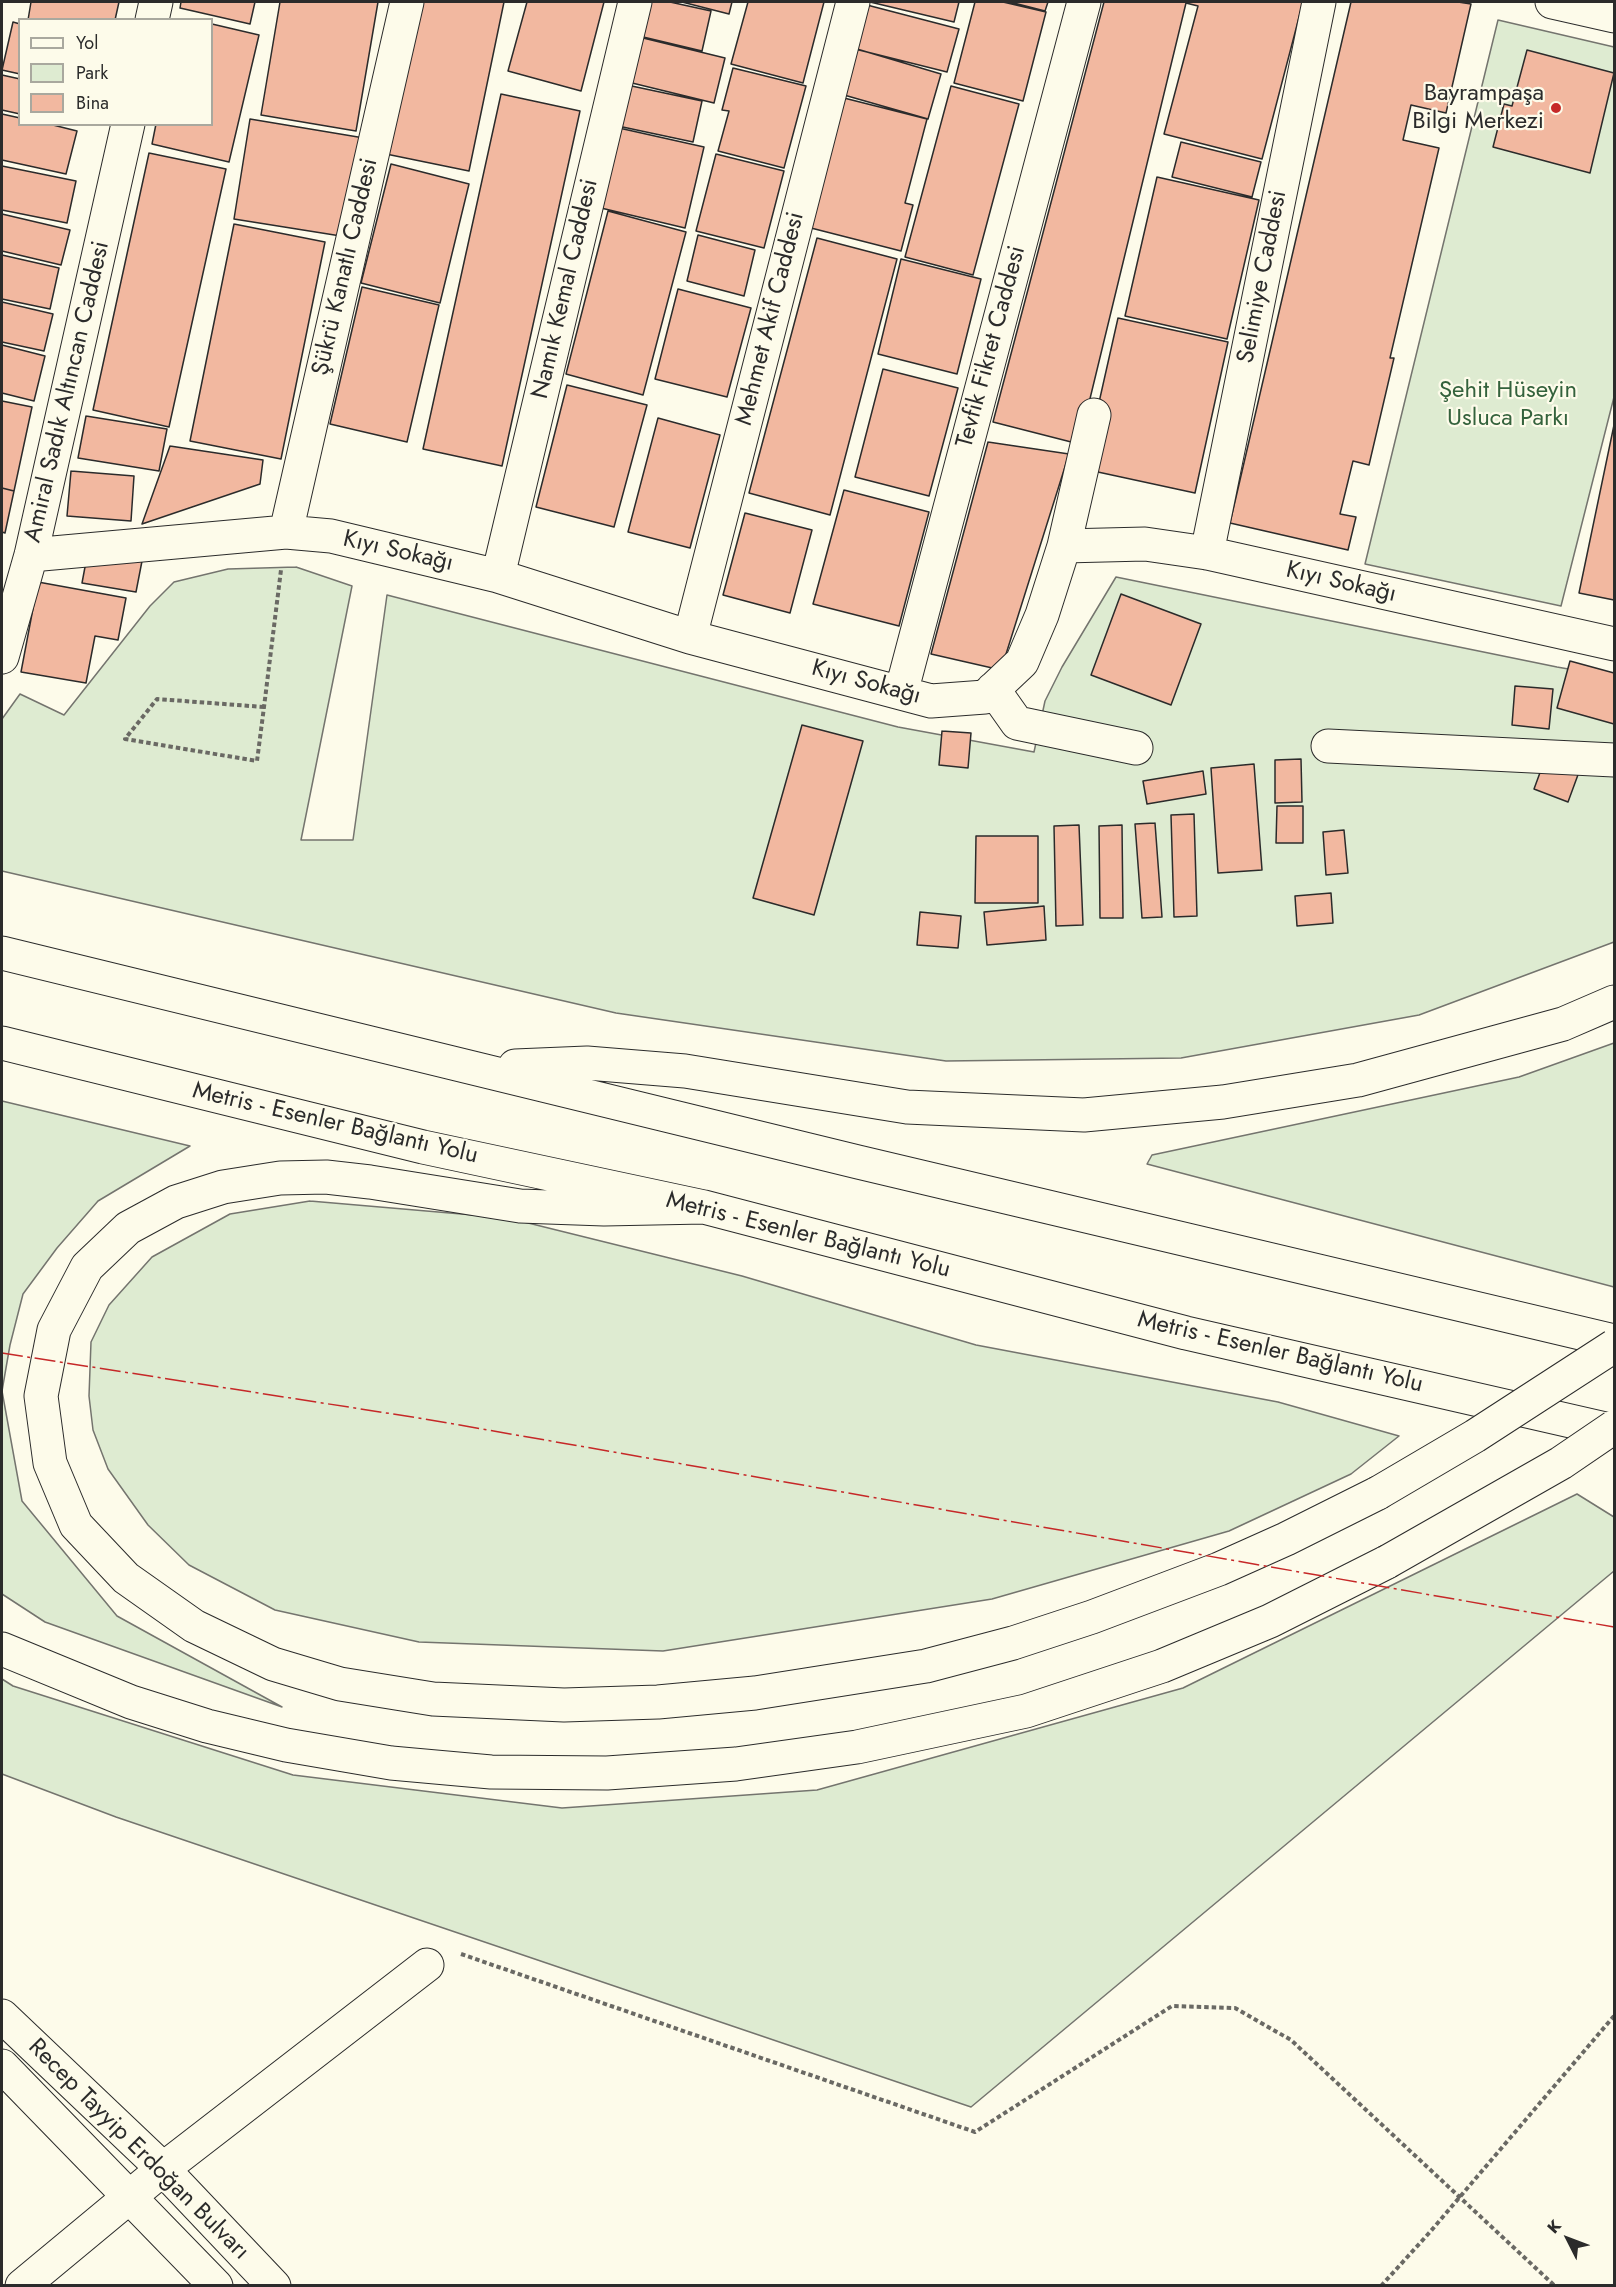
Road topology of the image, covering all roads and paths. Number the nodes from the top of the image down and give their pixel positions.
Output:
1 (156, 2) edge
2 (407, 2) edge
3 (634, 2) edge
4 (853, 2) edge
5 (1084, 2) edge
6 (1319, 2) edge
7 (1552, 2) edge
8 (1614, 16) edge
9 (152, 18) edge
10 (128, 126) edge
11 (1094, 415) dead end
12 (285, 532) junction
13 (1064, 546) junction
14 (1207, 553) junction
15 (31, 555) junction
16 (498, 576) junction
17 (690, 637) junction
18 (1614, 644) edge
19 (2, 657) edge
20 (993, 689) junction
21 (901, 693) junction
22 (264, 707) junction
23 (1328, 746) dead end
24 (1136, 748) dead end
25 (1614, 760) edge
26 (2, 953) edge
27 (1614, 1002) edge
28 (2, 1043) edge
29 (476, 1068) junction
30 (704, 1208) junction
31 (1614, 1341) edge
32 (1614, 1346) edge
33 (1614, 1429) edge
34 (2, 1649) edge
35 (439, 1958) joint
36 (2, 2016) edge
37 (1614, 2016) edge
38 (2, 2066) edge
39 (163, 2169) junction
40 (129, 2197) junction
41 (1460, 2197) junction
42 (22, 2286) edge
43 (216, 2286) edge
44 (274, 2286) edge
45 (1381, 2286) edge
46 (1554, 2286) edge

1 - 9 main road
2 - 12 main road, Şükrü Kanatlı Caddesi
3 - 16 main road, Namık Kemal Caddesi
4 - 17 main road, Mehmet Akif Caddesi
5 - 21 main road, Tevfik Fikret Caddesi
6 - 14 main road, Selimiye Caddesi
7 - 8 main road
10 - 15 main road, Amiral Sadık Altıncan Caddesi
11 - 13 main road
12 - 15 main road, Kıyı Sokağı
12 - 16 main road, Kıyı Sokağı
12 - 22 path
13 - 14 main road, Kıyı Sokağı
13 - 20 main road, Kıyı Sokağı
14 - 18 main road, Kıyı Sokağı
15 - 19 main road, Amiral Sadık Altıncan Caddesi
16 - 17 main road, Kıyı Sokağı
17 - 21 main road, Kıyı Sokağı
20 - 21 main road, Kıyı Sokağı
20 - 24 main road
22 - 22 path
23 - 25 main road
26 - 29 main road
27 - 29 main road
28 - 30 main road, Metris - Esenler Bağlantı Yolu
29 - 31 main road
30 - 32 main road, bridge
30 - 33 main road, Metris - Esenler Bağlantı Yolu
33 - 34 main road, bridge
35 - 39 main road
35 - 41 path
36 - 39 main road, Recep Tayyip Erdoğan Bulvarı
37 - 41 path
38 - 40 main road, Recep Tayyip Erdoğan Bulvarı
39 - 40 main road
39 - 44 main road, Recep Tayyip Erdoğan Bulvarı
40 - 42 main road
40 - 43 main road, Recep Tayyip Erdoğan Bulvarı
41 - 45 path
41 - 46 path

